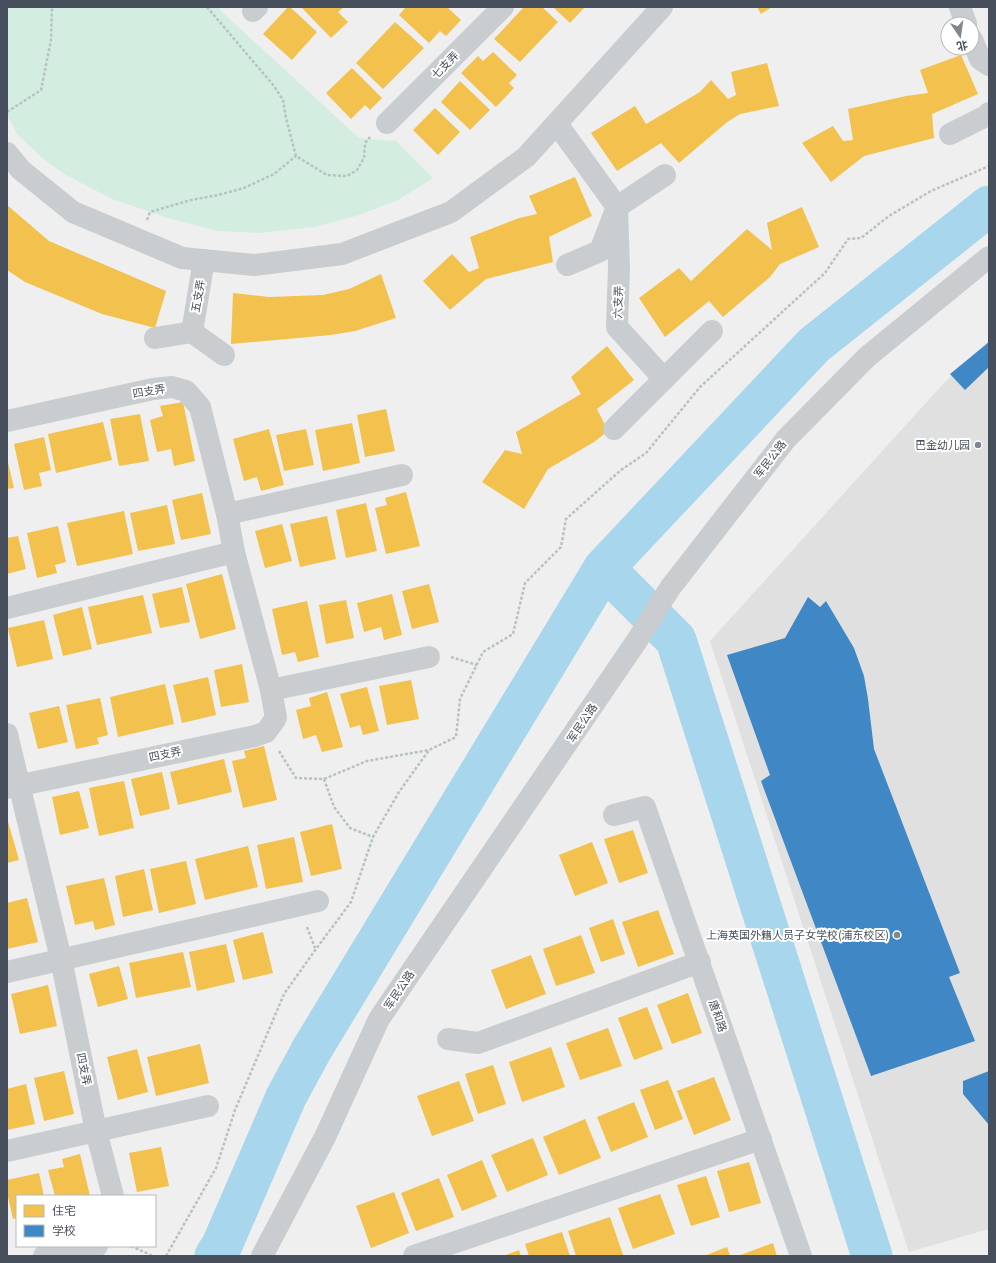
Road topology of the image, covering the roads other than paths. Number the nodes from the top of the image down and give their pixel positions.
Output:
1 (503, 7) edge
2 (662, 7) edge
3 (979, 56) edge
4 (989, 64) edge
5 (989, 113) edge
6 (387, 123) road end
7 (557, 124) junction
8 (950, 134) dead end
9 (7, 152) edge
10 (665, 175) dead end
11 (617, 207) junction
12 (989, 257) edge
13 (204, 260) junction
14 (567, 265) dead end
15 (712, 331) dead end
16 (192, 332) junction
17 (155, 338) dead end
18 (224, 355) dead end
19 (664, 380) junction
20 (7, 421) edge
21 (614, 428) dead end
22 (402, 475) dead end
23 (227, 514) junction
24 (234, 552) junction
25 (7, 608) edge
26 (430, 657) road end
27 (271, 690) junction
28 (7, 734) edge
29 (13, 786) edge
30 (614, 815) dead end
31 (318, 901) dead end
32 (61, 959) junction
33 (700, 962) junction
34 (7, 972) edge
35 (448, 1039) dead end
36 (208, 1106) dead end
37 (96, 1131) junction
38 (761, 1139) junction
39 (7, 1151) edge
40 (113, 1195) edge
41 (92, 1247) edge
42 (44, 1256) edge
43 (262, 1256) edge
44 (414, 1256) edge
45 (801, 1256) edge

1 - 6 street, 七支弄
2 - 7 street
3 - 4 street
5 - 8 street
7 - 11 street
7 - 13 street
9 - 13 street
10 - 11 street
11 - 14 street
11 - 19 street, 六支弄
12 - 43 street, 军民公路
13 - 16 street, 五支弄
15 - 19 street
16 - 17 street
16 - 18 street
19 - 21 street
20 - 23 street, 四支弄
22 - 23 street
23 - 24 street, 四支弄
24 - 25 street
24 - 27 street, 四支弄
26 - 27 street
27 - 29 street, 四支弄
28 - 29 street, 四支弄
29 - 32 street, 四支弄
30 - 33 street, 唐和路
31 - 32 street
32 - 34 street
32 - 37 street, 四支弄
33 - 35 street
33 - 38 street, 唐和路
36 - 37 street
37 - 39 street
37 - 40 street, 四支弄
38 - 44 street
38 - 45 street, 唐和路
41 - 42 street

